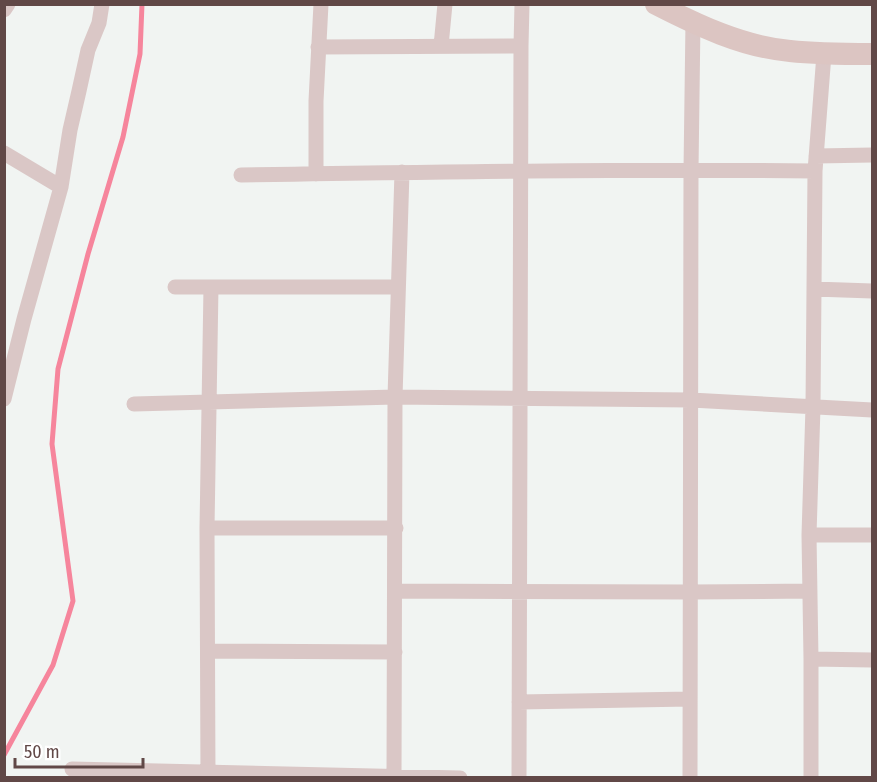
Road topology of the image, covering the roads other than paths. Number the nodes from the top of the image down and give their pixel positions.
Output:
1 (8, 4) edge
2 (102, 4) edge
3 (321, 4) edge
4 (446, 4) edge
5 (522, 4) edge
6 (656, 4) edge
7 (4, 10) edge
8 (693, 21) junction
9 (441, 46) junction
10 (521, 46) junction
11 (318, 47) junction
12 (824, 54) junction
13 (873, 54) edge
14 (4, 153) edge
15 (873, 155) edge
16 (816, 156) junction
17 (691, 170) junction
18 (521, 171) junction
19 (815, 171) junction
20 (402, 172) junction
21 (316, 174) junction
22 (241, 175) dead end
23 (61, 188) junction
24 (175, 287) dead end
25 (211, 287) junction
26 (398, 287) junction
27 (814, 289) junction
28 (873, 291) edge
29 (7, 369) edge
30 (395, 397) junction
31 (4, 399) edge
32 (519, 399) junction
33 (691, 400) junction
34 (208, 402) junction
35 (134, 404) dead end
36 (813, 407) junction
37 (873, 410) edge
38 (207, 528) junction
39 (396, 528) junction
40 (809, 535) junction
41 (873, 535) edge
42 (395, 591) junction
43 (810, 591) junction
44 (519, 592) junction
45 (690, 592) junction
46 (207, 651) junction
47 (395, 652) junction
48 (811, 659) junction
49 (873, 660) edge
50 (690, 699) junction
51 (519, 702) junction
52 (72, 770) dead end
53 (208, 775) edge
54 (394, 777) edge
55 (460, 777) edge
56 (519, 777) edge
57 (690, 777) edge
58 (809, 777) edge
59 (819, 777) edge

1 - 7 street
2 - 23 street
3 - 11 street
4 - 9 street
5 - 10 street
6 - 8 main road
8 - 12 main road
8 - 17 street
9 - 10 street
9 - 11 street
10 - 18 street
11 - 21 street
12 - 13 main road
12 - 16 street
14 - 23 street
15 - 16 street
16 - 19 street
17 - 18 street
17 - 19 street
17 - 33 street
18 - 20 street
18 - 32 street
19 - 27 street
20 - 21 street
20 - 26 street
21 - 22 street
23 - 29 street
24 - 25 street
25 - 26 street
25 - 34 street
26 - 30 street
27 - 28 street
27 - 36 street
29 - 31 street
30 - 32 street
30 - 34 street
30 - 39 street
32 - 33 street
32 - 44 street
33 - 36 street
33 - 45 street
34 - 35 street
34 - 38 street
36 - 37 street
36 - 40 street
38 - 39 street
38 - 46 street
39 - 42 street
40 - 41 street
40 - 43 street
42 - 44 street
42 - 47 street
43 - 45 street
43 - 48 street
44 - 45 street
44 - 51 street
45 - 50 street
46 - 47 street
46 - 53 street
47 - 54 street
48 - 49 street
48 - 58 street
50 - 51 street
50 - 57 street
51 - 56 street
52 - 53 street
53 - 54 street
54 - 55 street
58 - 59 street

